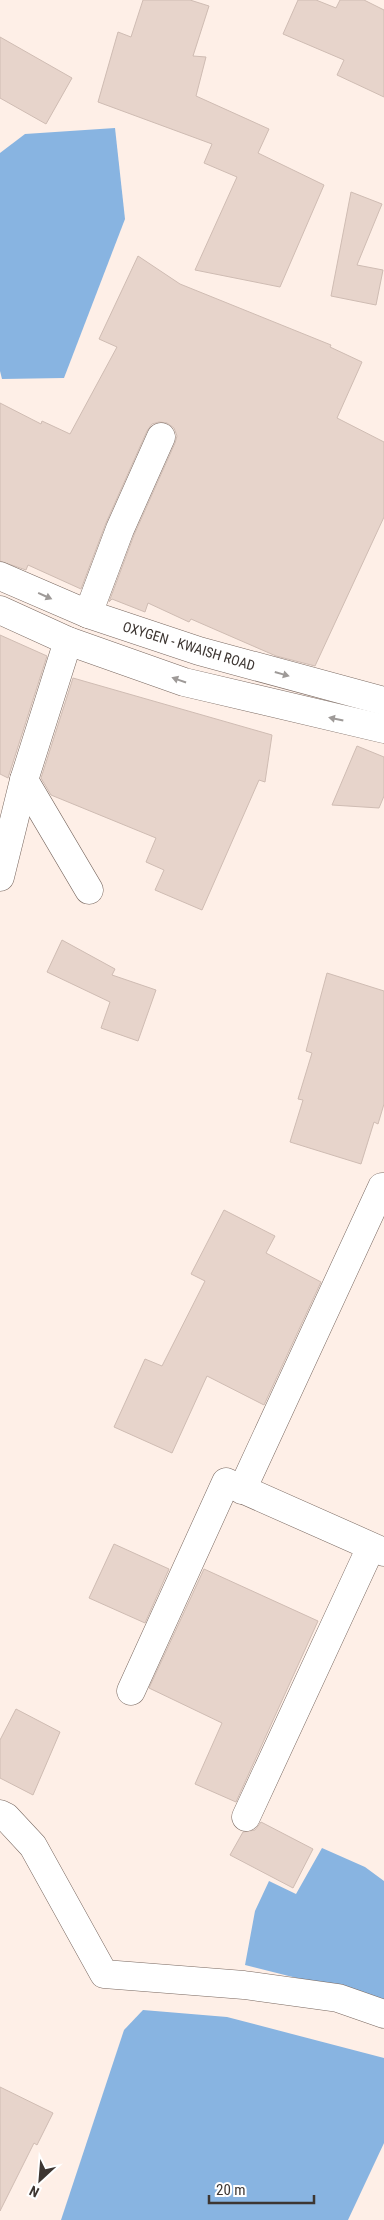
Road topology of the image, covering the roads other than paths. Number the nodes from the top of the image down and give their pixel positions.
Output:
1 (161, 437) dead end
2 (0, 576) edge
3 (0, 610) edge
4 (88, 614) junction
5 (68, 641) junction
6 (384, 701) edge
7 (384, 729) edge
8 (24, 780) junction
9 (0, 877) edge
10 (89, 890) dead end
11 (382, 1188) dead end
12 (242, 1490) junction
13 (378, 1550) edge
14 (131, 1690) dead end
15 (0, 1814) edge
16 (246, 1817) dead end
17 (384, 2014) edge

1 - 4 street
2 -> 4 street, OXYGEN - KWAISH ROAD
3 - 5 street
4 -> 6 street, OXYGEN - KWAISH ROAD
7 -> 5 street
5 - 8 street
8 - 9 street
8 - 10 street
11 - 12 street
12 - 13 street
12 - 14 street
13 - 16 street
15 - 17 street

